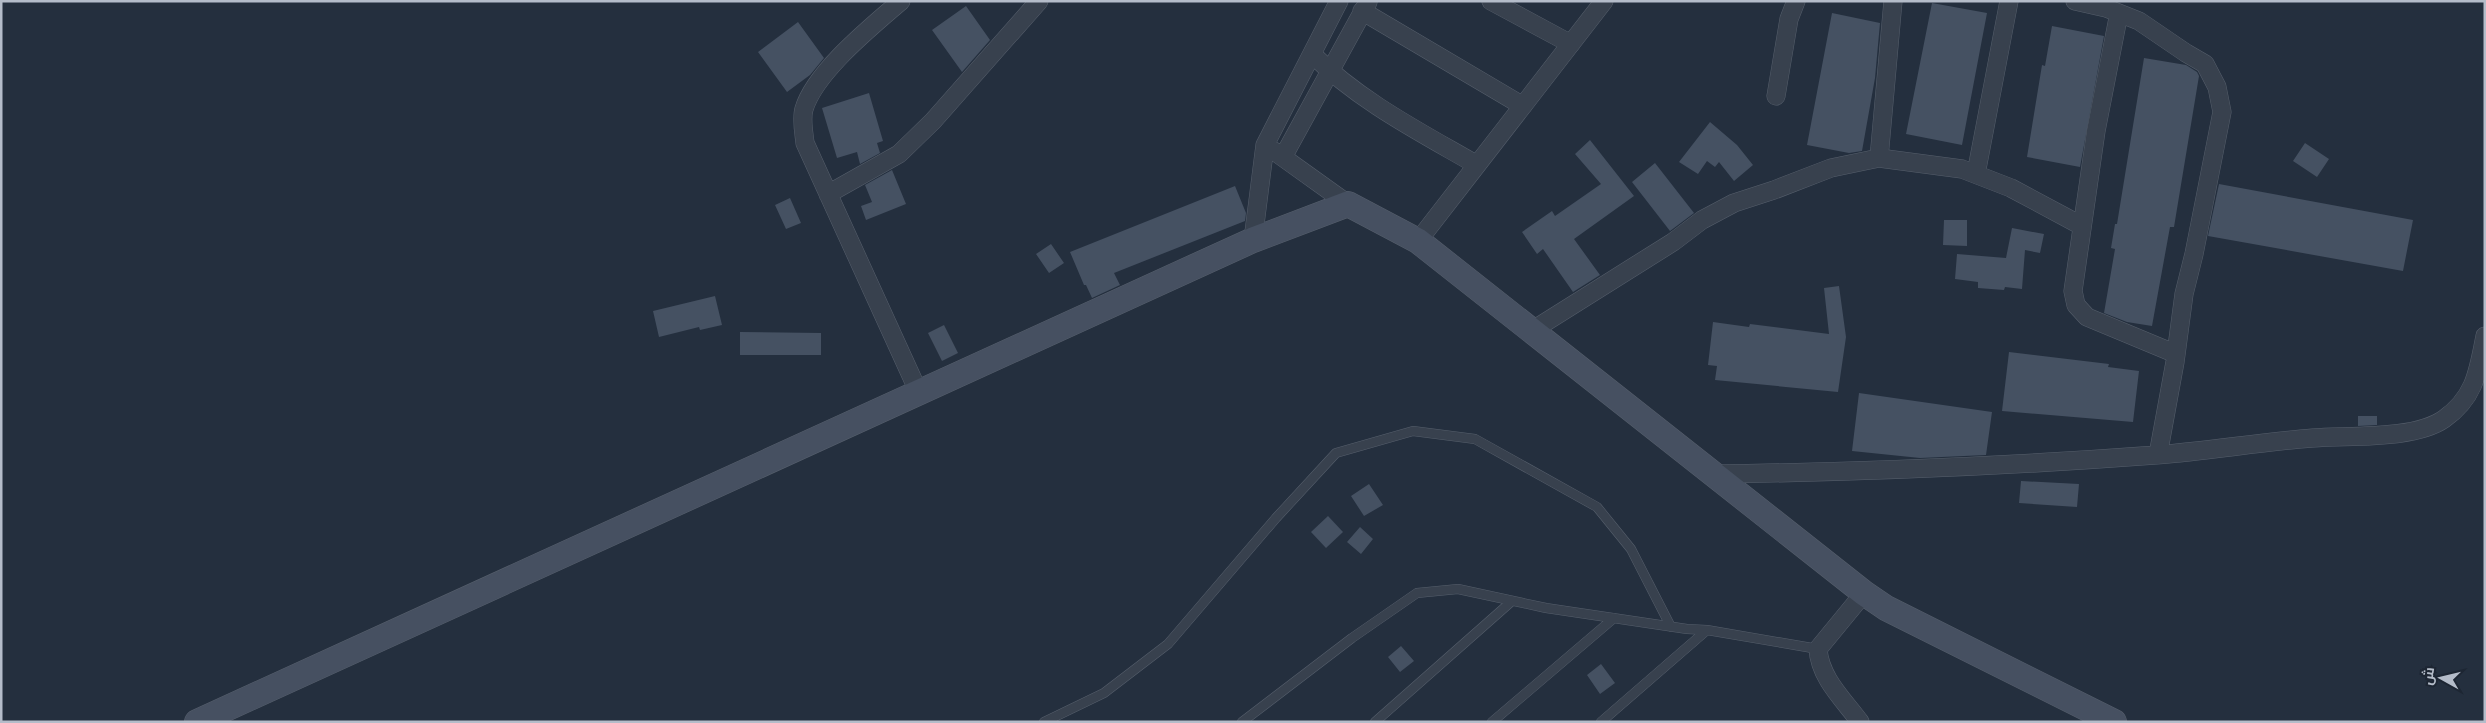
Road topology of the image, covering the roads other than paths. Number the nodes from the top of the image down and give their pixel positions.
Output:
1 (901, 1) edge
2 (1039, 1) edge
3 (1339, 1) edge
4 (1491, 1) edge
5 (1604, 1) edge
6 (1796, 1) edge
7 (1893, 1) edge
8 (2009, 1) edge
9 (2075, 1) edge
10 (1365, 6) edge
11 (2119, 13) junction
12 (1571, 44) junction
13 (1312, 54) junction
14 (1329, 71) junction
15 (1776, 96) dead end
16 (1523, 106) junction
17 (1265, 145) junction
18 (1282, 157) junction
19 (1879, 158) junction
20 (1477, 165) junction
21 (1976, 174) junction
22 (828, 194) junction
23 (1348, 204) junction
24 (2082, 226) junction
25 (1253, 240) junction
26 (1418, 241) junction
27 (1533, 330) junction
28 (2485, 336) edge
29 (2176, 354) junction
30 (919, 393) junction
31 (2158, 455) junction
32 (1715, 474) junction
33 (1864, 594) junction
34 (1512, 601) junction
35 (1614, 618) junction
36 (1671, 627) junction
37 (1707, 630) junction
38 (1818, 649) junction
39 (197, 722) edge
40 (1044, 722) edge
41 (1242, 722) edge
42 (1375, 722) edge
43 (1492, 722) edge
44 (1601, 722) edge
45 (1860, 722) edge
46 (2114, 722) edge

1 - 22 street
2 - 22 street
3 - 13 street
4 - 12 street
5 - 12 street
6 - 15 street
7 - 19 street
8 - 21 street
9 - 11 street
10 - 14 street
10 - 16 street
11 - 24 street
11 - 29 street
12 - 16 street
13 - 14 street
13 - 17 street
14 - 18 street
14 - 20 street
16 - 20 street
17 - 18 street
17 - 25 street
18 - 23 street
19 - 21 street
19 - 27 street
20 - 26 street
21 - 24 street
22 - 30 street
23 - 25 street
23 - 26 street
24 - 29 street
25 - 30 street
26 - 27 street
27 - 32 street
28 - 31 street
29 - 31 street
30 - 39 street
31 - 32 street
32 - 33 street
33 - 38 street
33 - 46 street
34 - 35 lane
34 - 41 lane
34 - 42 lane
35 - 36 lane
35 - 43 lane
36 - 37 lane
36 - 40 lane
37 - 38 lane
37 - 44 lane
38 - 45 street

